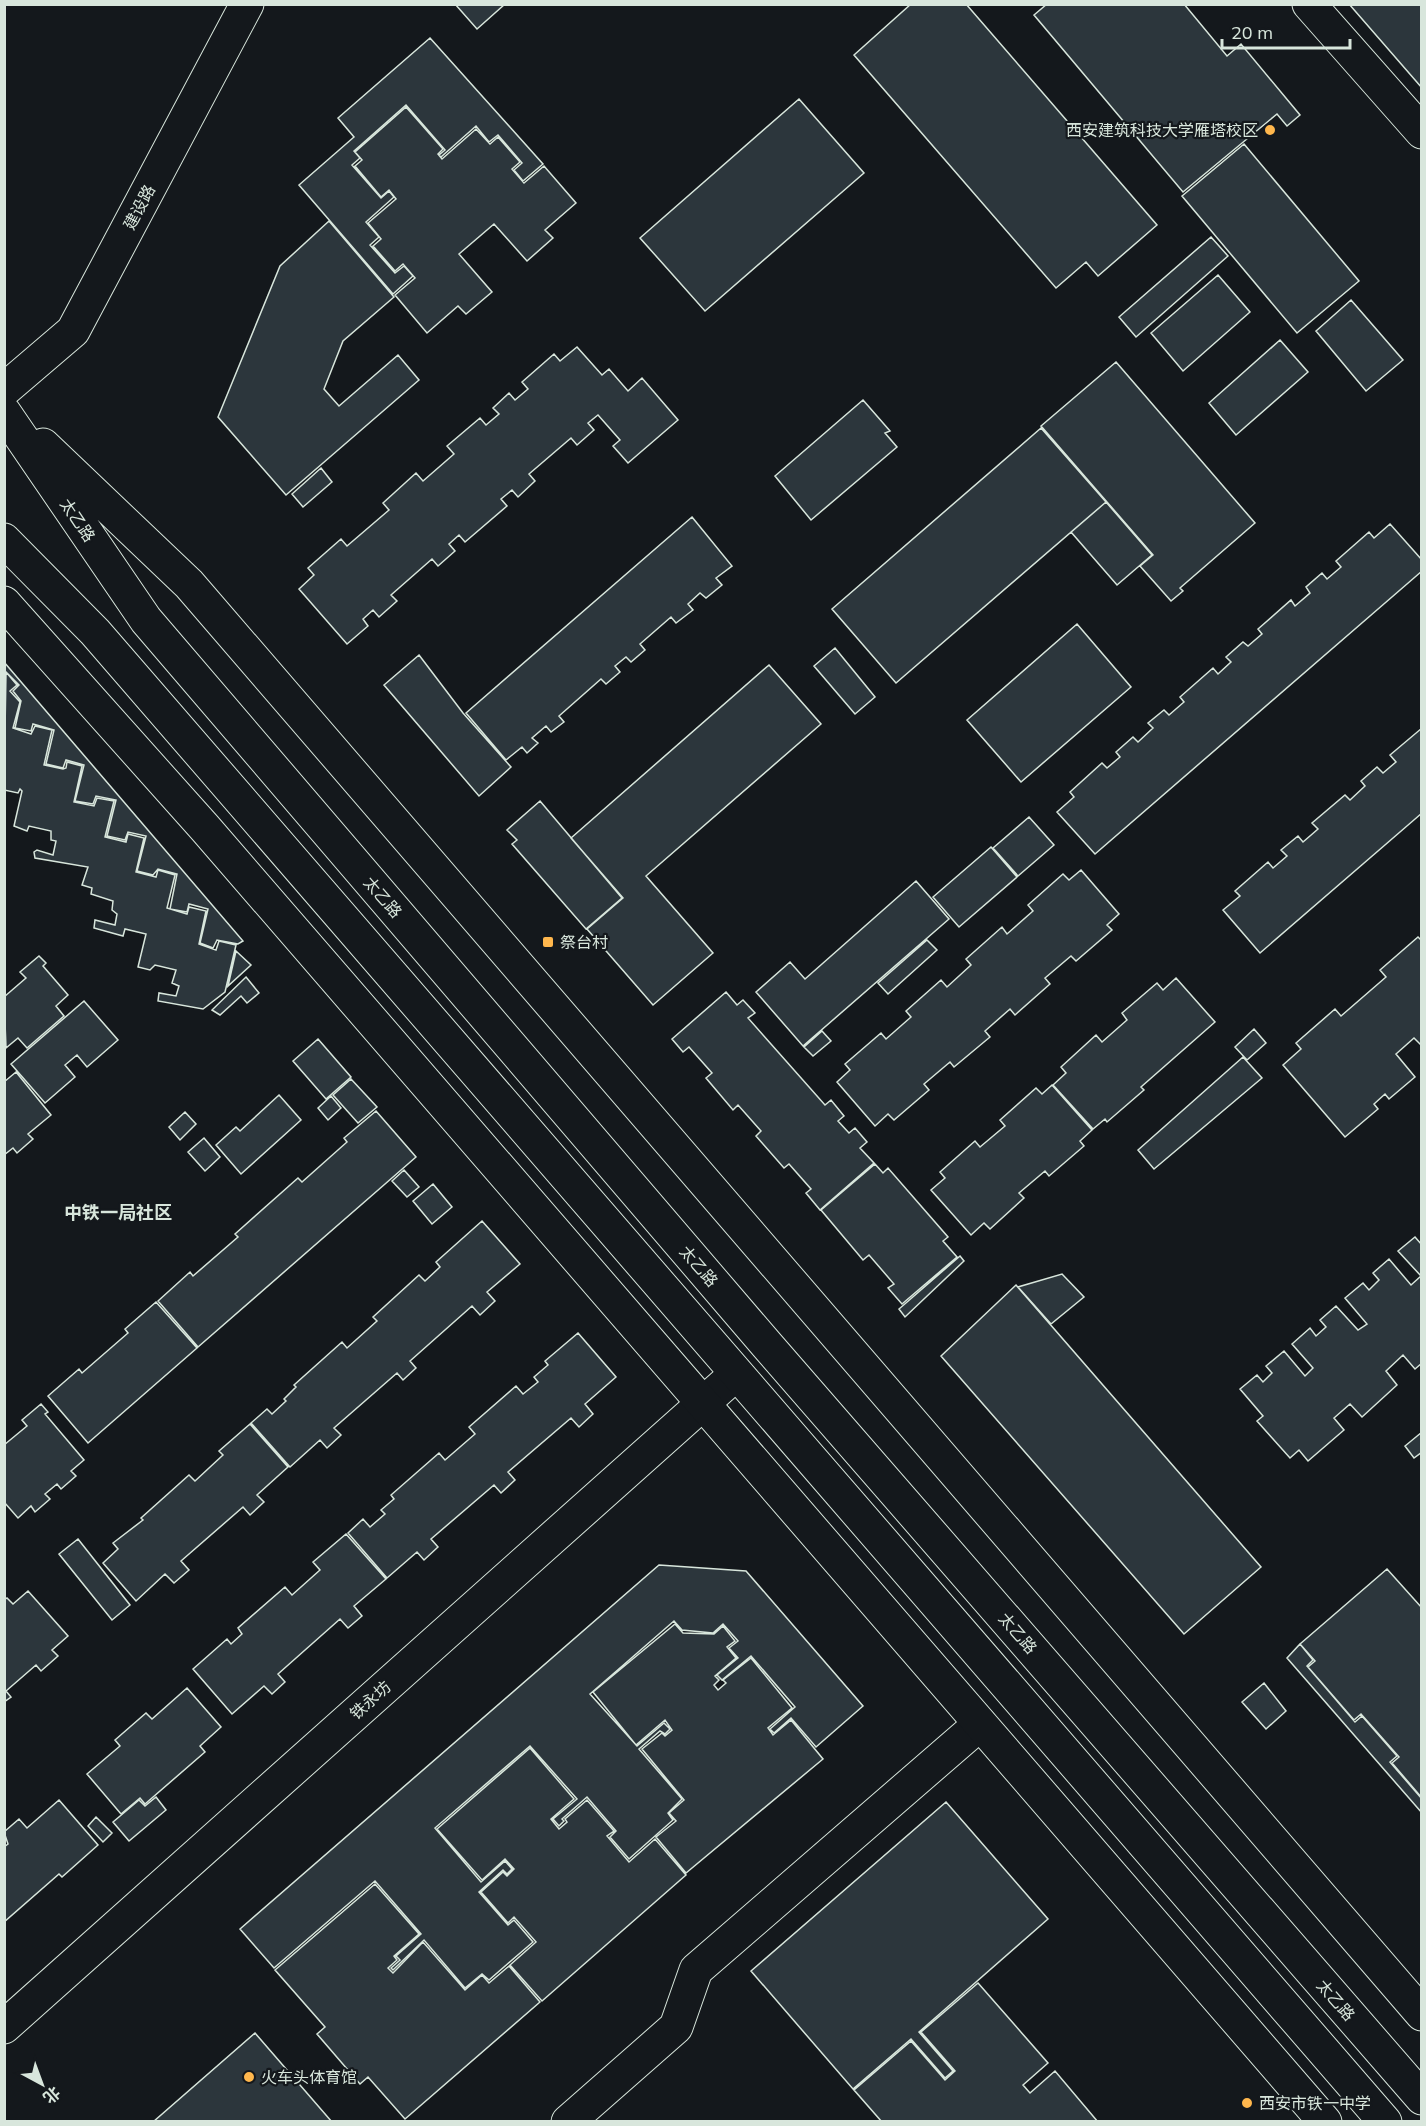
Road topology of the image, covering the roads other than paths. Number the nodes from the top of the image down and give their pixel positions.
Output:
1 (247, 4) edge
2 (1309, 4) edge
3 (1422, 132) edge
4 (4, 390) edge
5 (4, 408) edge
6 (4, 412) edge
7 (4, 540) edge
8 (4, 603) edge
9 (736, 1374) junction
10 (702, 1402) junction
11 (980, 1724) junction
12 (1422, 2014) edge
13 (4, 2027) edge
14 (1422, 2098) edge
15 (568, 2121) edge
16 (1325, 2121) edge
17 (1385, 2121) edge

1 - 4 main road, 建设路
2 - 3 main road
5 - 12 main road
6 - 14 main road, 太乙路
7 - 9 main road
8 - 10 main road
9 - 10 main road, 铁永坊
9 - 17 main road
10 - 11 main road
10 - 13 main road, 铁永坊
11 - 15 main road
11 - 16 main road

